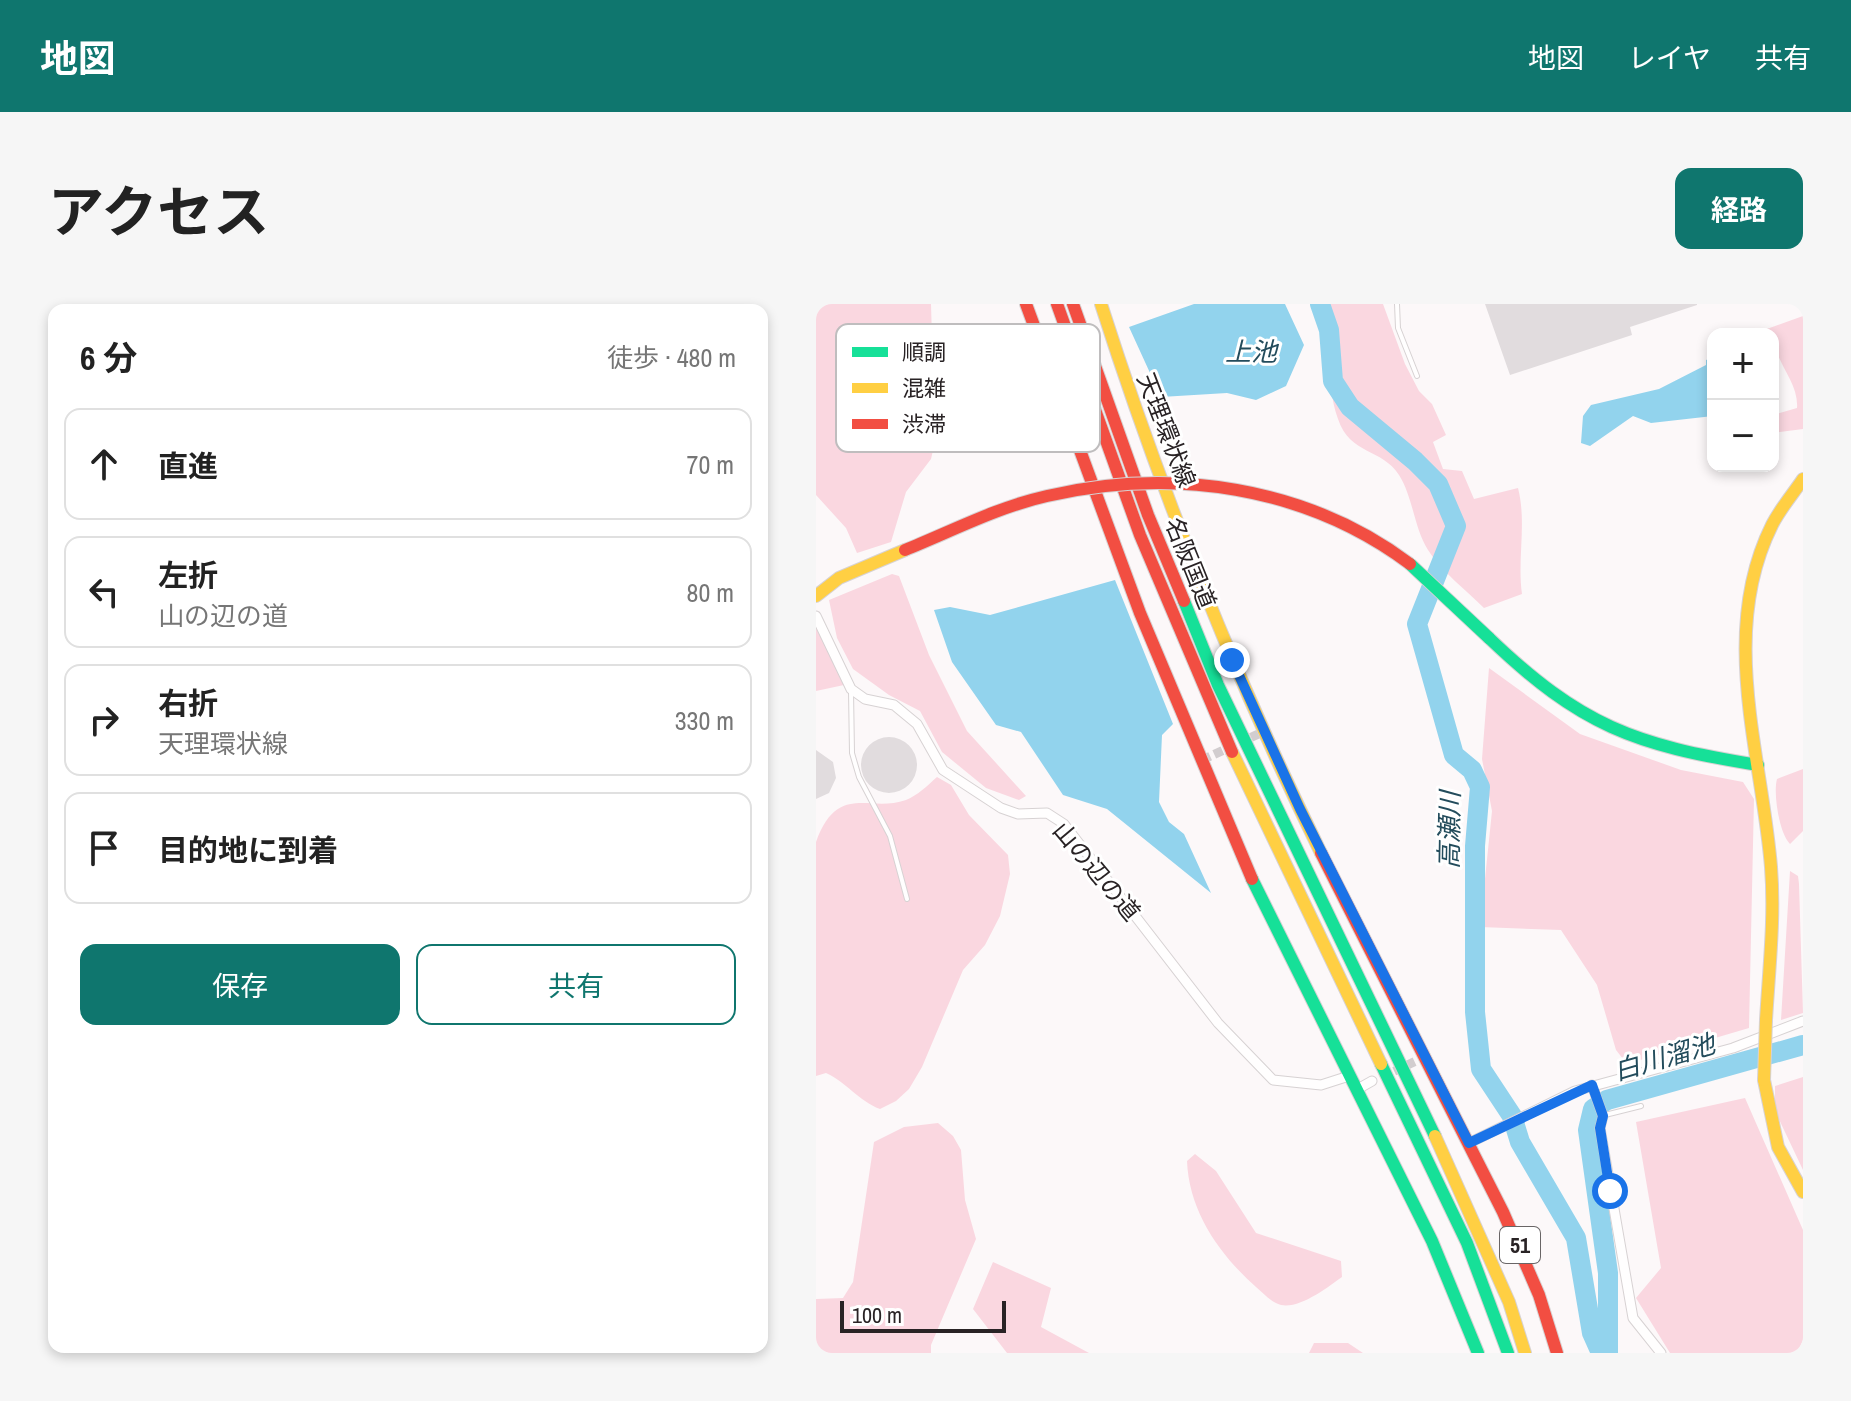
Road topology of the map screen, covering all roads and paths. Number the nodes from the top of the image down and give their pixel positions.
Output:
1 (1026, 304) edge
2 (1057, 304) edge
3 (1073, 304) edge
4 (1101, 304) edge
5 (1397, 304) edge
6 (1033, 324) edge
7 (1064, 324) edge
8 (1080, 324) edge
9 (1417, 376) dead end
10 (1100, 380) edge
11 (1100, 427) edge
12 (1078, 452) edge
13 (1801, 484) edge
14 (816, 596) edge
15 (816, 616) edge
16 (851, 689) junction
17 (1758, 765) junction
18 (907, 899) dead end
19 (1803, 1021) edge
20 (1349, 1076) junction
21 (1372, 1081) tunnel mouth
22 (1592, 1085) junction
23 (1356, 1090) junction
24 (1641, 1106) dead end
25 (1603, 1116) junction
26 (1469, 1143) junction
27 (1803, 1192) edge
28 (1478, 1353) edge
29 (1505, 1353) edge
30 (1525, 1353) edge
31 (1557, 1353) edge
32 (1661, 1353) edge

1 - 6 main road
2 - 7 main road, 名阪国道
3 - 8 main road, 名阪国道
4 - 26 main road, 天理環状線 / 51
5 - 9 lane
10 - 30 main road, 名阪国道
11 - 29 main road, 名阪国道
12 - 20 main road
13 - 17 main road
14 - 17 main road, bridge
15 - 16 street
16 - 18 lane
16 - 20 street, 山の辺の道
17 - 27 main road, bridge
19 - 22 street
20 - 23 main road
21 - 23 street
22 - 25 street
22 - 26 street
23 - 28 main road
24 - 25 lane
25 - 32 street
26 - 31 main road, 天理環状線 / 51

